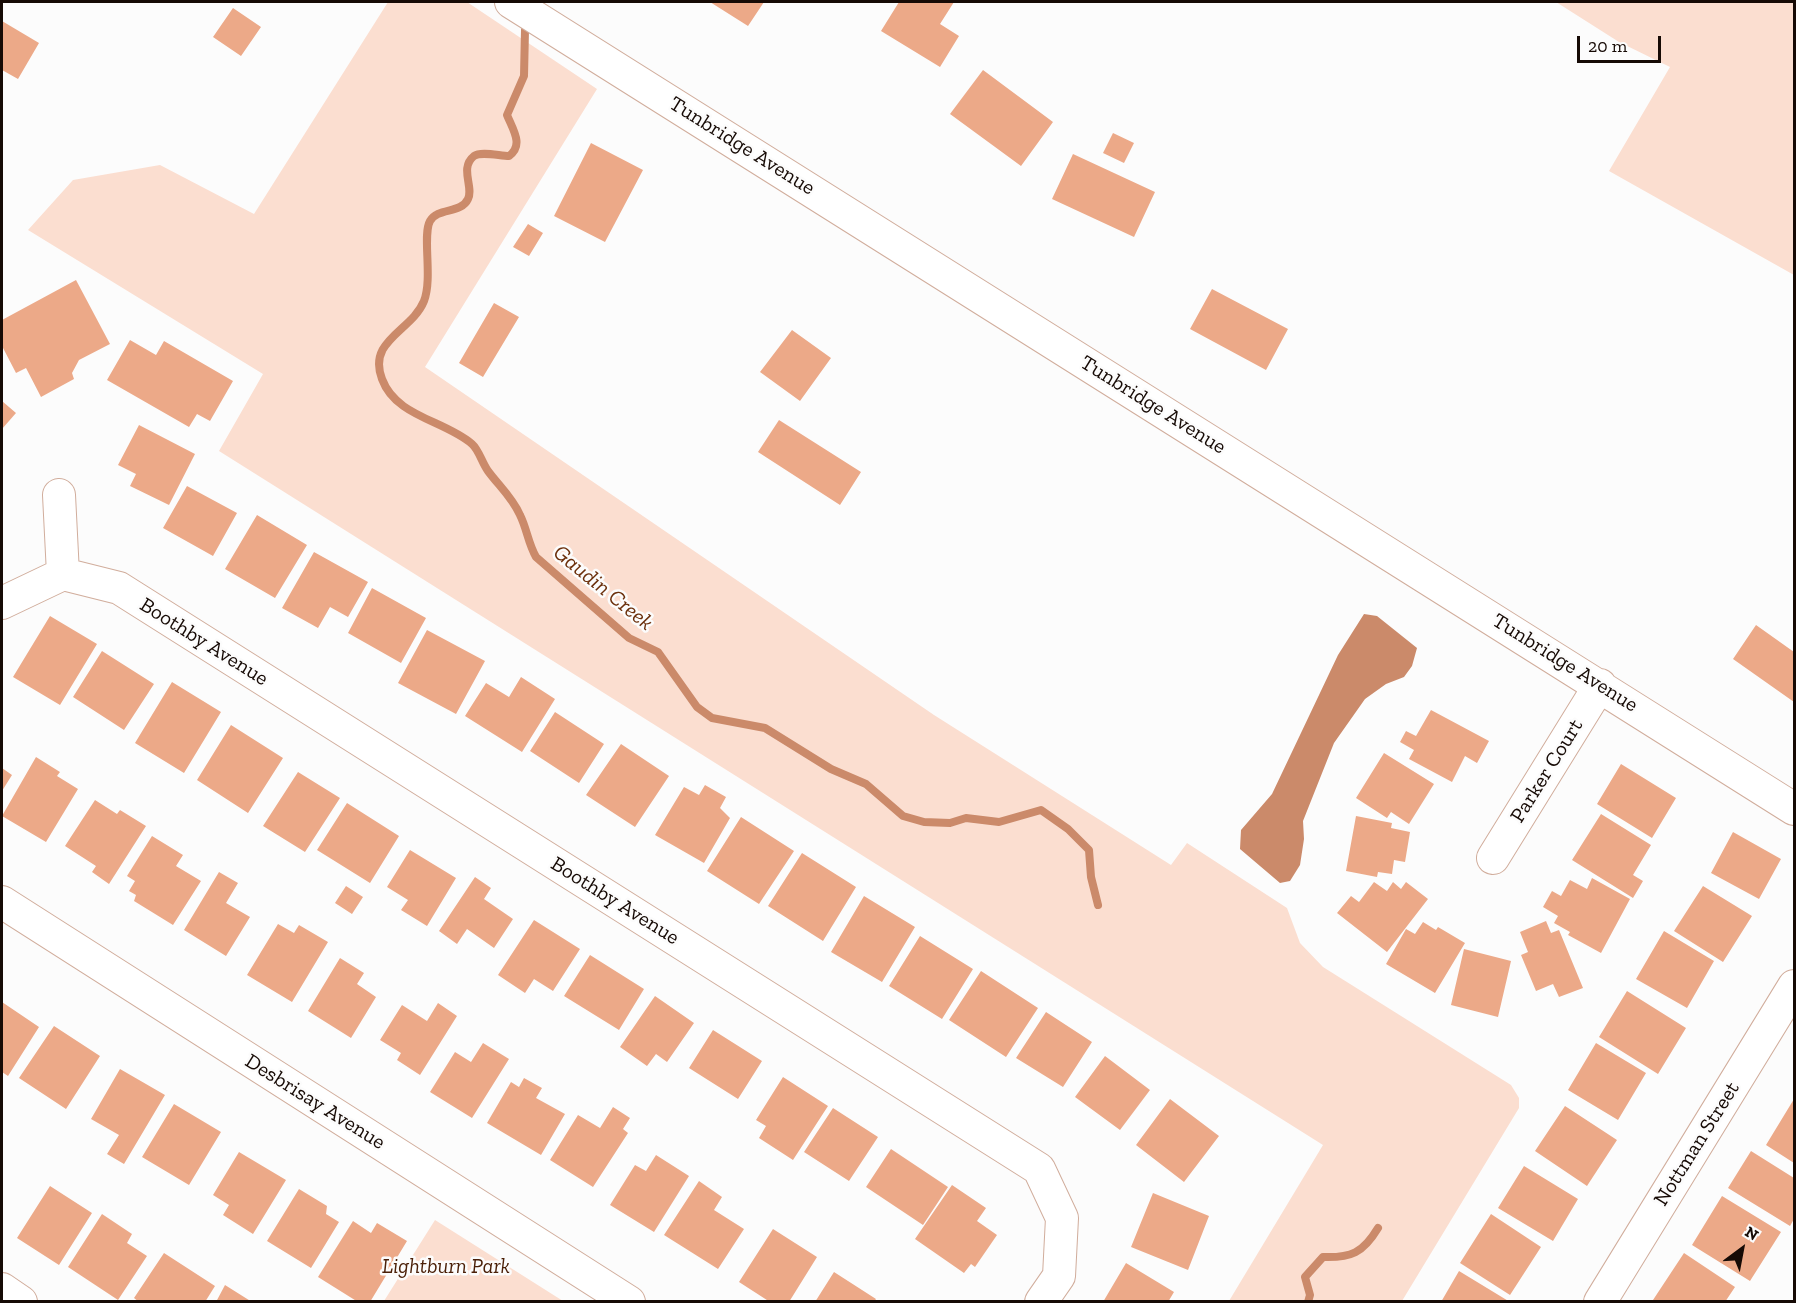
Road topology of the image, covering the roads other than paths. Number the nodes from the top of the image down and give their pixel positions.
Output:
1 (511, 2) edge
2 (58, 495) dead end
3 (63, 574) junction
4 (2, 603) edge
5 (1600, 685) junction
6 (1794, 809) edge
7 (1493, 858) dead end
8 (2, 902) edge
9 (1794, 986) edge
10 (2, 1289) edge
11 (21, 1302) edge
12 (629, 1302) edge
13 (1041, 1302) edge
14 (1600, 1302) edge

1 - 5 street, Tunbridge Avenue
2 - 3 street
3 - 4 street
3 - 13 street, Boothby Avenue
5 - 6 street, Tunbridge Avenue
5 - 7 street, Parker Court
8 - 12 street, Desbrisay Avenue
9 - 14 street, Nottman Street
10 - 11 street

